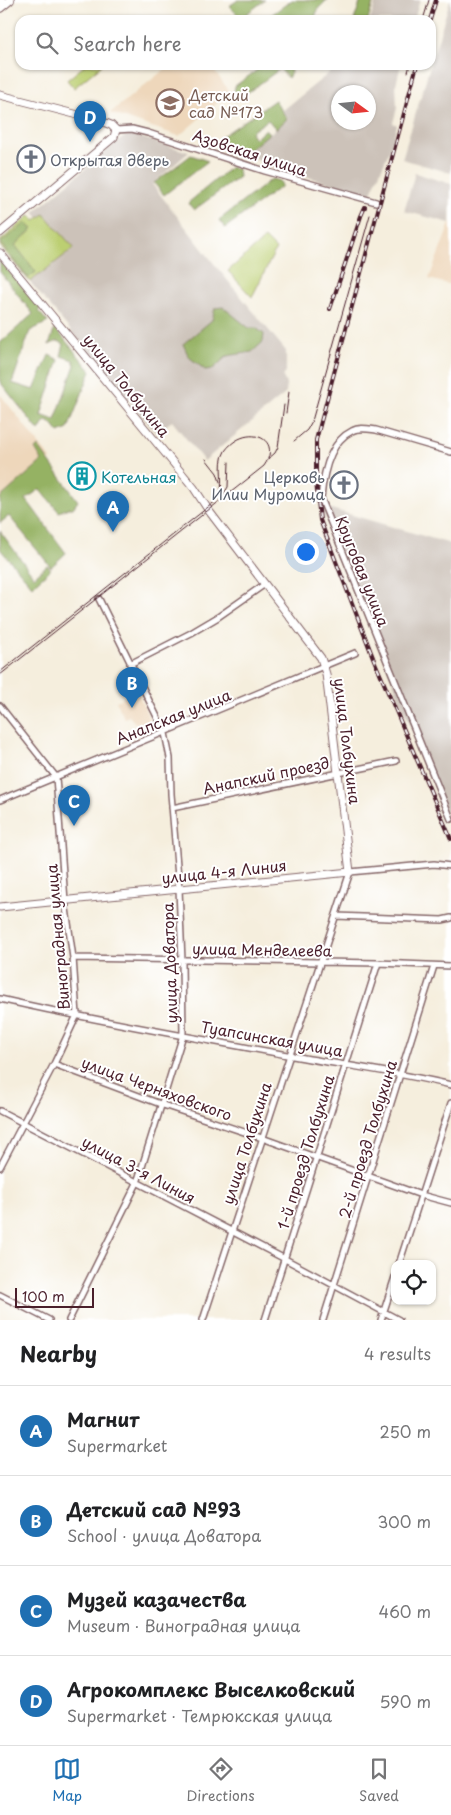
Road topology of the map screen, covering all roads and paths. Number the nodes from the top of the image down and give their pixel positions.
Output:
1 (10, 0) edge
2 (0, 8) edge
3 (0, 95) edge
4 (116, 130) junction
5 (376, 202) dead end
6 (0, 233) edge
7 (0, 253) edge
8 (451, 452) edge
9 (265, 584) junction
10 (98, 599) dead end
11 (355, 653) dead end
12 (130, 664) junction
13 (324, 667) junction
14 (0, 706) edge
15 (165, 733) junction
16 (396, 761) dead end
17 (338, 772) junction
18 (56, 777) junction
19 (0, 800) edge
20 (172, 808) junction
21 (451, 819) edge
22 (451, 866) edge
23 (350, 872) junction
24 (178, 889) junction
25 (65, 901) junction
26 (0, 907) edge
27 (336, 916) junction
28 (451, 918) edge
29 (73, 958) junction
30 (182, 961) junction
31 (320, 963) junction
32 (378, 963) junction
33 (434, 966) junction
34 (451, 966) edge
35 (0, 999) edge
36 (77, 1015) junction
37 (183, 1035) junction
38 (289, 1055) junction
39 (54, 1064) junction
40 (346, 1064) junction
41 (400, 1073) junction
42 (451, 1085) edge
43 (451, 1102) edge
44 (163, 1105) junction
45 (0, 1110) edge
46 (23, 1122) junction
47 (262, 1138) junction
48 (316, 1157) junction
49 (0, 1167) edge
50 (368, 1175) junction
51 (137, 1183) junction
52 (421, 1195) junction
53 (451, 1203) edge
54 (232, 1232) junction
55 (285, 1259) junction
56 (400, 1260) edge
57 (335, 1285) junction
58 (391, 1289) edge
59 (0, 1295) edge
60 (384, 1311) junction
61 (49, 1320) edge
62 (69, 1320) edge
63 (203, 1320) edge
64 (265, 1320) edge
65 (323, 1320) edge
66 (381, 1320) edge
67 (399, 1320) edge

1 - 2 main road
3 - 4 street
4 - 5 street, Азовская улица
4 - 6 street
7 - 9 street, улица Толбухина
8 - 21 street, Круговая улица
9 - 12 street
9 - 13 street, улица Толбухина
10 - 12 street, улица Доватора
11 - 13 street, Анапская улица
12 - 15 street, улица Доватора
13 - 15 street, Анапская улица
13 - 17 street, улица Толбухина
14 - 18 street
15 - 18 street, Анапская улица
15 - 20 street, улица Доватора
16 - 17 street, Анапский проезд
17 - 20 street, Анапский проезд
17 - 23 street, улица Толбухина
18 - 19 street, Анапская улица
18 - 25 street, Виноградная улица
20 - 24 street, улица Доватора
22 - 23 street, улица 4-я Линия
23 - 24 street, улица 4-я Линия
23 - 27 street, улица Толбухина
24 - 25 street, улица 4-я Линия
24 - 30 street, улица Доватора
25 - 26 street, улица 4-я Линия
25 - 29 street, Виноградная улица
27 - 28 street
27 - 31 street, улица Толбухина
29 - 30 street, улица Менделеева
29 - 36 street, Виноградная улица
30 - 31 street, улица Менделеева
30 - 37 street, улица Доватора
31 - 32 street, улица Менделеева
31 - 38 street, улица Толбухина
32 - 33 street, улица Менделеева
32 - 40 street, 1-й проезд Толбухина
33 - 34 street, улица Менделеева
33 - 41 street, 2-й проезд Толбухина
35 - 36 street, Туапсинская улица
36 - 37 street, Туапсинская улица
36 - 39 street, Виноградная улица
37 - 38 street, Туапсинская улица
37 - 44 street, улица Доватора
38 - 40 street, Туапсинская улица
38 - 47 street, улица Толбухина
39 - 44 street, улица Черняховского
39 - 46 street, Виноградная улица
40 - 41 street, Туапсинская улица
40 - 48 street, 1-й проезд Толбухина
41 - 42 street, Туапсинская улица
41 - 50 street, 2-й проезд Толбухина
43 - 52 street
44 - 47 street, улица Черняховского
44 - 51 street, улица Доватора
45 - 46 street, улица 3-я Линия
46 - 49 street, Виноградная улица
46 - 51 street, улица 3-я Линия
47 - 48 street, улица Черняховского
47 - 54 street, улица Толбухина
48 - 50 street, улица Черняховского
48 - 55 street, 1-й проезд Толбухина
50 - 52 street, улица Черняховского
50 - 57 street, 2-й проезд Толбухина
51 - 54 street, улица 3-я Линия
51 - 62 street, улица Доватора
52 - 53 street, улица Черняховского
52 - 56 street
54 - 55 street, улица 3-я Линия
54 - 63 street, улица Толбухина
55 - 57 street, улица 3-я Линия
55 - 64 street, 1-й проезд Толбухина
57 - 60 street, улица 3-я Линия
57 - 65 street, 2-й проезд Толбухина
58 - 60 street
59 - 61 street
60 - 66 street
60 - 67 street, улица 3-я Линия

